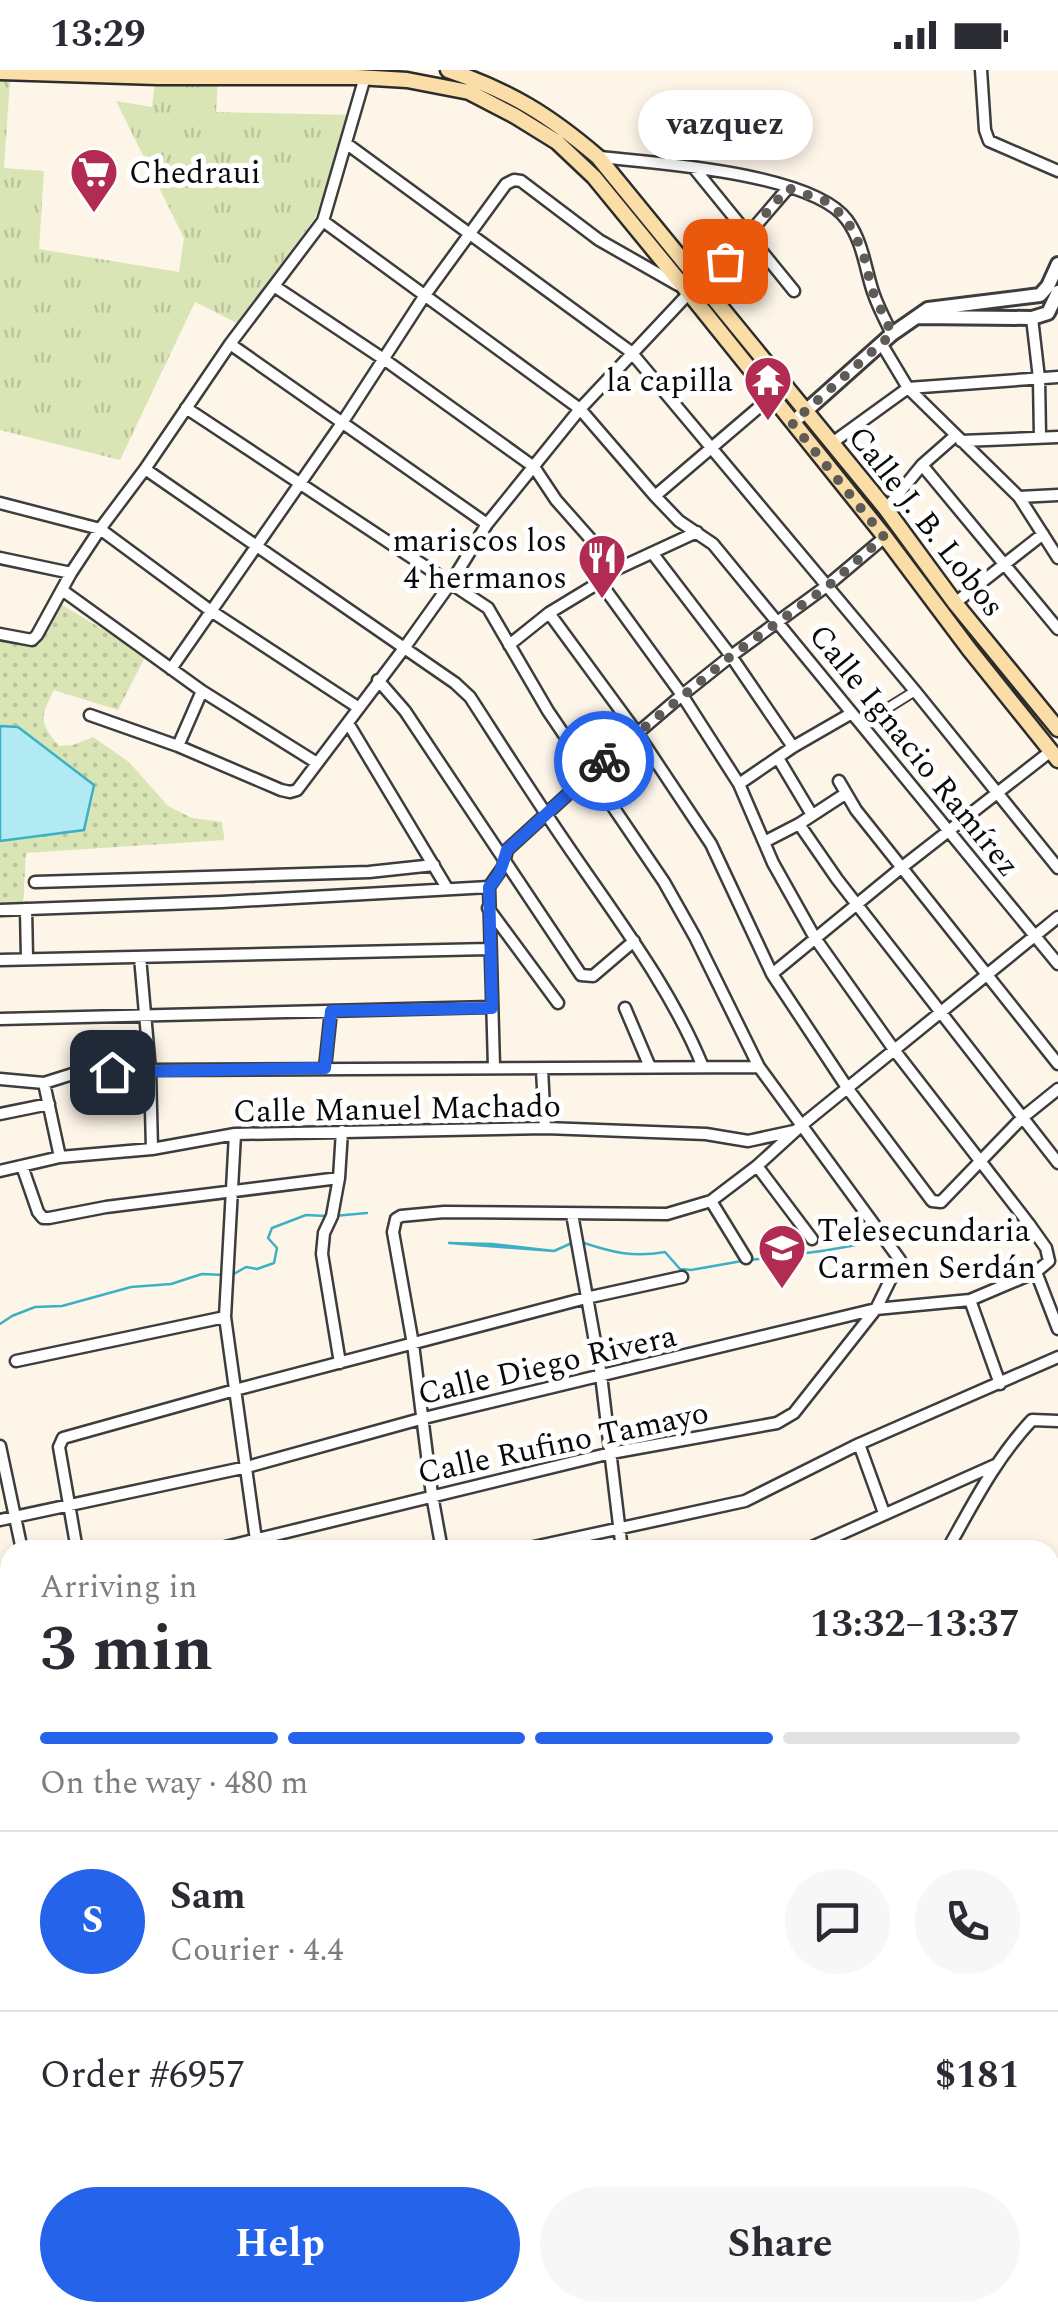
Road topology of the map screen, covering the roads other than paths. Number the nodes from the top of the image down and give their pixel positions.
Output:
1 (448, 70) edge
2 (981, 70) edge
3 (23, 71) edge
4 (0, 72) edge
5 (231, 73) edge
6 (366, 77) junction
7 (346, 144) junction
8 (598, 157) junction
9 (694, 168) junction
10 (1058, 171) edge
11 (788, 188) junction
12 (323, 221) junction
13 (469, 234) junction
14 (747, 236) junction
15 (1058, 264) edge
16 (274, 286) junction
17 (692, 289) junction
18 (794, 290) dead end
19 (1058, 292) edge
20 (425, 296) junction
21 (1053, 313) edge
22 (917, 317) junction
23 (1032, 318) junction
24 (887, 339) junction
25 (230, 344) junction
26 (631, 352) junction
27 (385, 360) junction
28 (1058, 377) edge
29 (1040, 378) junction
30 (908, 388) junction
31 (771, 397) junction
32 (186, 408) junction
33 (580, 409) junction
34 (806, 411) junction
35 (342, 423) junction
36 (792, 423) junction
37 (1040, 437) junction
38 (1058, 437) edge
39 (958, 438) junction
40 (832, 443) junction
41 (712, 448) junction
42 (534, 466) junction
43 (922, 466) junction
44 (145, 469) junction
45 (300, 484) junction
46 (1058, 495) edge
47 (655, 496) junction
48 (1019, 497) junction
49 (0, 503) edge
50 (886, 509) junction
51 (486, 524) junction
52 (100, 529) junction
53 (696, 532) junction
54 (1042, 534) junction
55 (884, 537) junction
56 (257, 548) junction
57 (653, 554) junction
58 (0, 558) edge
59 (1058, 558) edge
60 (1005, 564) junction
61 (617, 569) junction
62 (71, 573) junction
63 (600, 582) junction
64 (450, 584) junction
65 (828, 586) junction
66 (62, 590) junction
67 (955, 603) junction
68 (211, 610) junction
69 (549, 613) junction
70 (779, 623) junction
71 (1058, 629) edge
72 (0, 634) edge
73 (509, 644) junction
74 (404, 647) junction
75 (731, 656) junction
76 (172, 669) junction
77 (378, 680) junction
78 (202, 691) junction
79 (915, 691) junction
80 (682, 695) junction
81 (359, 708) junction
82 (852, 712) junction
83 (90, 715) dead end
84 (348, 723) junction
85 (862, 724) junction
86 (1058, 730) edge
87 (637, 732) junction
88 (178, 746) junction
89 (793, 748) junction
90 (1054, 756) edge
91 (778, 758) junction
92 (316, 763) junction
93 (592, 772) junction
94 (839, 781) dead end
95 (739, 784) junction
96 (996, 792) junction
97 (845, 794) junction
98 (546, 815) junction
99 (812, 815) junction
100 (799, 824) junction
101 (947, 832) junction
102 (764, 842) junction
103 (504, 859) junction
104 (434, 866) junction
105 (901, 868) junction
106 (1058, 868) edge
107 (35, 882) dead end
108 (489, 887) junction
109 (447, 888) junction
110 (857, 904) junction
111 (488, 908) junction
112 (26, 909) junction
113 (0, 910) edge
114 (1058, 916) edge
115 (1035, 936) junction
116 (815, 938) junction
117 (634, 941) junction
118 (490, 950) junction
119 (140, 957) junction
120 (28, 958) junction
121 (0, 960) edge
122 (1058, 964) edge
123 (772, 974) junction
124 (985, 974) junction
125 (558, 1003) dead end
126 (492, 1008) junction
127 (624, 1008) dead end
128 (331, 1011) junction
129 (941, 1012) junction
130 (143, 1015) junction
131 (0, 1020) edge
132 (895, 1051) junction
133 (1058, 1064) edge
134 (494, 1066) junction
135 (650, 1067) junction
136 (703, 1067) junction
137 (759, 1067) junction
138 (325, 1068) junction
139 (542, 1069) junction
140 (150, 1070) junction
141 (0, 1079) edge
142 (44, 1083) junction
143 (848, 1089) junction
144 (1058, 1089) edge
145 (49, 1104) junction
146 (0, 1114) edge
147 (1022, 1118) junction
148 (546, 1128) junction
149 (799, 1128) junction
150 (342, 1131) junction
151 (235, 1134) junction
152 (152, 1149) junction
153 (60, 1157) junction
154 (980, 1160) junction
155 (1058, 1163) edge
156 (22, 1166) junction
157 (756, 1166) junction
158 (0, 1170) edge
159 (340, 1178) junction
160 (234, 1192) junction
161 (711, 1201) junction
162 (572, 1214) junction
163 (812, 1239) dead end
164 (746, 1258) dead end
165 (1036, 1272) junction
166 (682, 1277) dead end
167 (586, 1298) junction
168 (970, 1300) junction
169 (876, 1309) junction
170 (225, 1317) junction
171 (1058, 1329) edge
172 (414, 1344) junction
173 (1058, 1357) edge
174 (16, 1361) dead end
175 (340, 1363) junction
176 (601, 1376) junction
177 (1000, 1384) junction
178 (235, 1390) junction
179 (424, 1418) junction
180 (1058, 1422) edge
181 (859, 1444) junction
182 (0, 1446) edge
183 (610, 1453) junction
184 (995, 1465) junction
185 (247, 1468) junction
186 (432, 1495) junction
187 (68, 1505) junction
188 (884, 1513) junction
189 (16, 1517) junction
190 (0, 1520) edge
191 (621, 1529) junction
192 (20, 1540) edge
193 (75, 1540) edge
194 (256, 1540) joint
195 (440, 1540) edge
196 (568, 1540) edge
197 (622, 1540) edge
198 (826, 1540) edge
199 (952, 1540) edge

1 - 8 main road, Calle J. B. Lobos
2 - 10 street
3 - 4 main road, Calle J. B. Lobos
3 - 5 main road, Calle J. B. Lobos
5 - 6 main road, Calle J. B. Lobos
6 - 7 street
6 - 17 main road, Calle J. B. Lobos
7 - 12 street
7 - 13 street
8 - 9 street
8 - 17 main road, Calle J. B. Lobos
9 - 11 street
9 - 14 street
11 - 14 street
11 - 24 street
12 - 16 street
12 - 20 street, Calle Ignacio Ramírez
13 - 17 street
13 - 20 street
13 - 26 street
14 - 17 street
14 - 18 street
15 - 22 street
16 - 25 street
16 - 27 street
17 - 26 street
17 - 31 main road, Calle J. B. Lobos
17 - 34 main road, Calle J. B. Lobos
19 - 21 street
20 - 27 street
20 - 33 street, Calle Ignacio Ramírez
21 - 23 street
22 - 23 street
22 - 24 street
23 - 29 street
24 - 30 street
24 - 34 street
25 - 32 street
25 - 35 street
26 - 33 street
26 - 41 street
27 - 35 street
27 - 42 street
28 - 29 street
29 - 30 street
29 - 37 street
30 - 39 street
30 - 40 street
31 - 36 main road, Calle J. B. Lobos
31 - 41 street
32 - 44 street
32 - 45 street
33 - 42 street
33 - 47 street, Calle Ignacio Ramírez
34 - 36 street
34 - 40 main road, Calle J. B. Lobos
35 - 45 street
35 - 51 street
36 - 55 main road, Calle J. B. Lobos
37 - 38 street
37 - 39 street
39 - 43 street
39 - 48 street
40 - 50 main road, Calle J. B. Lobos
41 - 47 street
41 - 65 street
42 - 51 street
42 - 61 street
43 - 50 street
43 - 60 street
44 - 52 street
44 - 56 street
45 - 56 street
45 - 64 street
46 - 48 street
47 - 53 street, Calle Ignacio Ramírez
48 - 54 street
49 - 52 street
50 - 67 main road, Calle J. B. Lobos
51 - 64 street
52 - 62 street
52 - 68 street
53 - 57 street
53 - 70 street, Calle Ignacio Ramírez
54 - 59 street
54 - 60 street
55 - 65 street
55 - 90 main road, Calle J. B. Lobos
56 - 68 street
56 - 74 street
57 - 61 street
57 - 75 street
58 - 62 street
60 - 67 street
60 - 71 street
61 - 63 street
62 - 66 street
63 - 69 street
63 - 80 street
64 - 73 street
64 - 74 street
65 - 70 street
65 - 79 street
66 - 72 street
66 - 76 street
67 - 86 main road, Calle J. B. Lobos
68 - 76 street
68 - 81 street
69 - 73 street
69 - 87 street
70 - 75 street
70 - 82 street, Calle Ignacio Ramírez
73 - 93 street
74 - 77 street
74 - 98 street
75 - 80 street
75 - 89 street
76 - 78 street
77 - 81 street
77 - 103 street
78 - 88 street
78 - 92 street
79 - 85 street
79 - 96 street
80 - 87 street
80 - 95 street
81 - 84 street
82 - 85 street, Calle Ignacio Ramírez
82 - 89 street
83 - 88 street
84 - 92 street
84 - 104 street
85 - 101 street, Calle Ignacio Ramírez
87 - 93 street
87 - 123 street
88 - 92 street
89 - 91 street
90 - 96 street
91 - 95 street
91 - 99 street
93 - 98 street
93 - 137 street
94 - 97 street
95 - 102 street
96 - 101 street
96 - 106 street
97 - 99 street
97 - 105 street
98 - 103 street
98 - 117 street
99 - 100 street
100 - 102 street
100 - 110 street
101 - 105 street
101 - 115 street, Calle Ignacio Ramírez
102 - 116 street
103 - 108 street
103 - 117 street
104 - 107 street
104 - 109 street
105 - 110 street
105 - 124 street
108 - 109 street
108 - 111 street
109 - 112 street
110 - 116 street
110 - 129 street
111 - 118 street
111 - 125 street
112 - 113 street
112 - 120 street
114 - 115 street, Calle Manuel Machado
115 - 122 street, Calle Ignacio Ramírez
115 - 124 street, Calle Manuel Machado
116 - 123 street
116 - 132 street
117 - 136 street
118 - 119 street
118 - 126 street
119 - 120 street
119 - 130 street
120 - 121 street
123 - 143 street
124 - 129 street, Calle Manuel Machado
124 - 133 street
126 - 128 street
126 - 134 street
127 - 135 street
128 - 130 street
128 - 138 street
129 - 132 street, Calle Manuel Machado
129 - 147 street
130 - 131 street
130 - 140 street
132 - 143 street, Calle Manuel Machado
132 - 154 street
134 - 138 street
134 - 139 street
135 - 136 street
135 - 139 street
136 - 137 street
137 - 149 street
138 - 140 street
139 - 148 street
140 - 142 street
140 - 152 street
141 - 142 street
142 - 145 street
143 - 149 street, Calle Manuel Machado
143 - 154 street
144 - 147 street
145 - 146 street
145 - 153 street
147 - 154 street
147 - 155 street
148 - 149 street, Calle Manuel Machado
148 - 150 street, Calle Manuel Machado
149 - 157 street, Calle Manuel Machado
149 - 169 street, Calle Rufino Tamayo
150 - 151 street, Calle Manuel Machado
150 - 159 street
151 - 152 street, Calle Manuel Machado
151 - 160 street
152 - 153 street, Calle Manuel Machado
153 - 156 street, Calle Manuel Machado
154 - 165 street
156 - 158 street, Calle Manuel Machado
156 - 160 street
157 - 161 street, Calle Manuel Machado
157 - 163 street
159 - 160 street
159 - 175 street
160 - 170 street
161 - 162 street, Calle Manuel Machado
161 - 164 street
162 - 167 street
162 - 172 street, Calle Manuel Machado
165 - 168 street, Calle Diego Rivera
165 - 171 street
166 - 167 street
167 - 172 street
167 - 176 street
168 - 169 street, Calle Diego Rivera
168 - 177 street
169 - 176 street, Calle Diego Rivera
169 - 183 street, Calle Rufino Tamayo
170 - 174 street
170 - 178 street
172 - 175 street
172 - 179 street
173 - 177 street
175 - 178 street
176 - 179 street, Calle Diego Rivera
176 - 183 street
177 - 181 street
178 - 185 street
178 - 187 street
179 - 185 street, Calle Diego Rivera
179 - 186 street
180 - 184 street
181 - 188 street
181 - 191 street
182 - 189 street
183 - 186 street, Calle Rufino Tamayo
183 - 191 street
184 - 188 street
184 - 199 street
185 - 187 street, Calle Diego Rivera
185 - 194 street
186 - 194 street, Calle Rufino Tamayo
186 - 195 street
187 - 189 street, Calle Diego Rivera
187 - 193 street
188 - 198 street
189 - 190 street, Calle Diego Rivera
189 - 192 street
191 - 196 street
191 - 197 street

